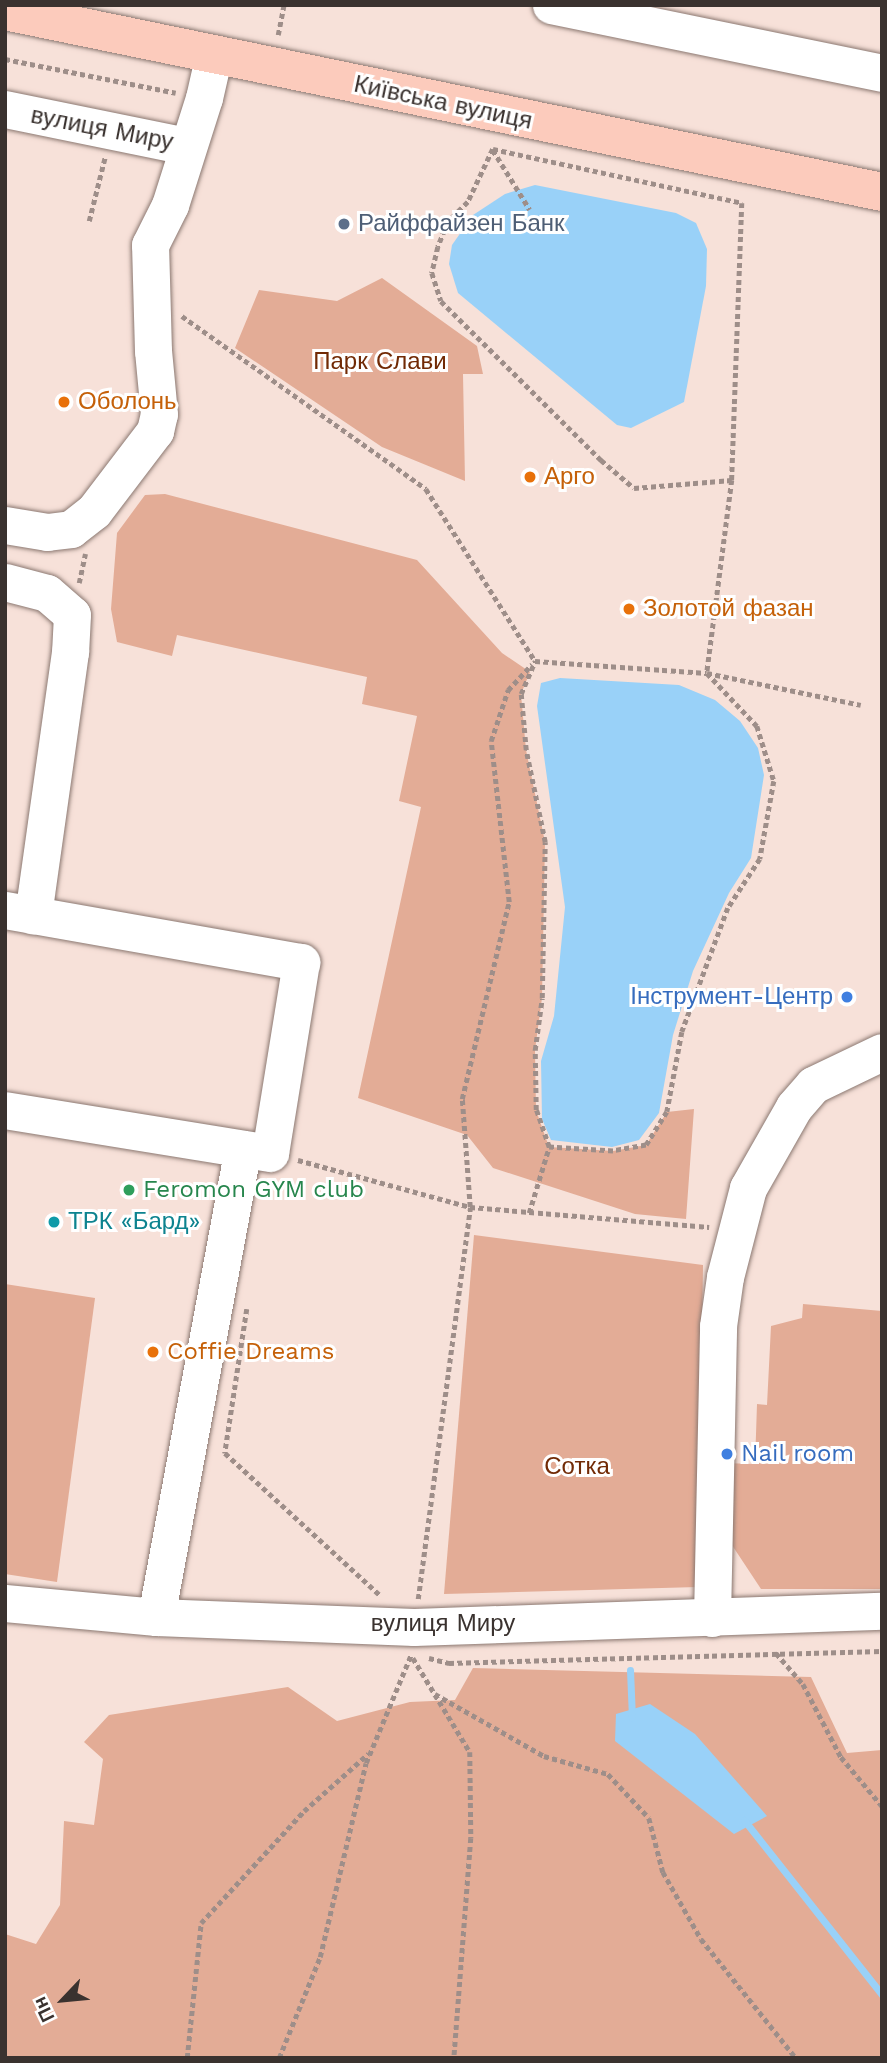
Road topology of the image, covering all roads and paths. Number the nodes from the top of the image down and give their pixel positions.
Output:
1 (284, 5) edge
2 (551, 5) edge
3 (5, 10) edge
4 (701, 20) edge
5 (276, 43) dead end
6 (214, 54) junction
7 (5, 59) edge
8 (882, 73) edge
9 (204, 98) junction
10 (5, 109) edge
11 (187, 146) junction
12 (493, 149) junction
13 (101, 176) dead end
14 (882, 192) edge
15 (530, 210) dead end
16 (89, 221) dead end
17 (151, 295) junction
18 (732, 480) junction
19 (5, 524) edge
20 (5, 582) edge
21 (535, 661) junction
22 (707, 673) junction
23 (861, 705) dead end
24 (19, 912) edge
25 (882, 1052) edge
26 (5, 1110) edge
27 (549, 1147) junction
28 (257, 1151) junction
29 (470, 1207) junction
30 (529, 1213) junction
31 (738, 1229) junction
32 (248, 1303) dead end
33 (5, 1604) edge
34 (882, 1611) edge
35 (156, 1618) junction
36 (712, 1618) junction
37 (412, 1641) junction
38 (882, 1651) edge
39 (776, 1653) junction
40 (435, 1694) junction
41 (371, 1751) junction
42 (882, 1806) edge
43 (187, 2058) edge
44 (279, 2058) edge
45 (454, 2058) edge
46 (796, 2058) edge

1 - 5 path
2 - 4 street
3 - 6 main road, Київська вулиця
4 - 8 street
6 - 9 street, вулиця Миру
6 - 14 main road, Київська вулиця
7 - 9 path
9 - 11 street, вулиця Миру
10 - 11 street, вулиця Миру
11 - 17 street
12 - 15 path
12 - 18 path
12 - 18 path
13 - 16 path
17 - 19 street
17 - 21 path
18 - 22 path
20 - 24 street
21 - 22 path
21 - 27 path
21 - 29 path
22 - 23 path
22 - 27 path
24 - 28 street
25 - 31 street
26 - 28 street
27 - 30 path
28 - 29 path
28 - 35 street
29 - 30 path
29 - 37 path
30 - 31 path
31 - 36 street
32 - 37 path
33 - 35 street, вулиця Миру
34 - 36 street, вулиця Миру
35 - 37 street, вулиця Миру
36 - 37 street, вулиця Миру
37 - 39 path
37 - 40 path
37 - 41 path
38 - 39 path
39 - 42 path
40 - 45 path
40 - 46 path
41 - 43 path
41 - 44 path

